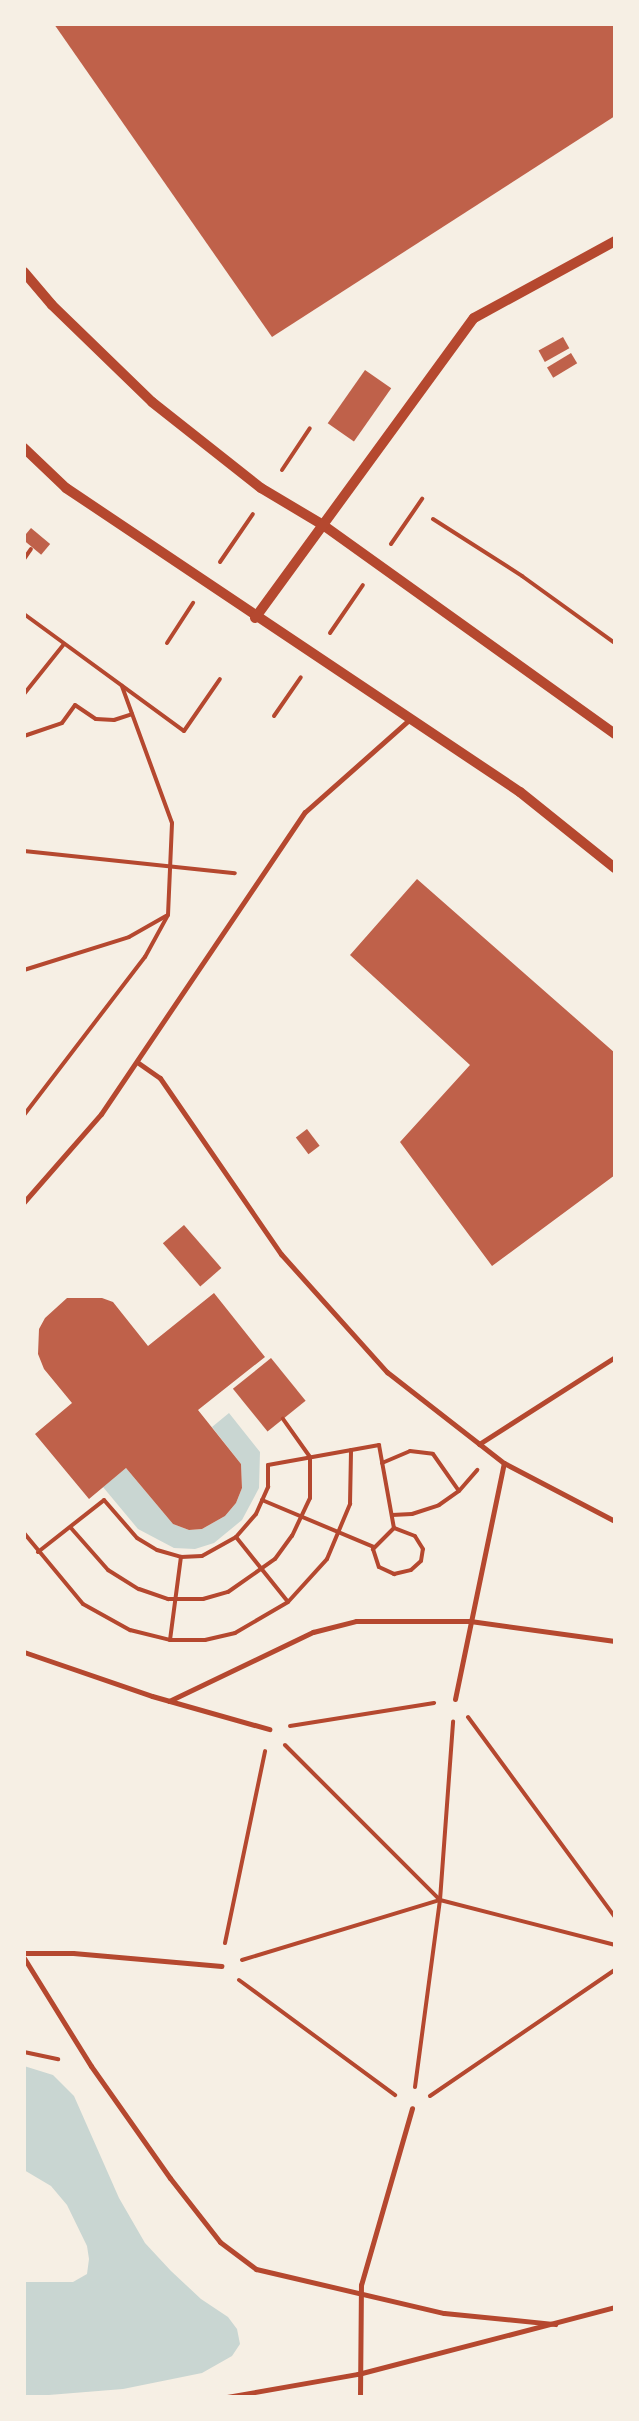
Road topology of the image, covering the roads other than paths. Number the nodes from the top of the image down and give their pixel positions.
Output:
1 (615, 241) edge
2 (24, 272) edge
3 (24, 448) edge
4 (323, 525) junction
5 (255, 618) junction
6 (410, 719) junction
7 (615, 734) edge
8 (615, 868) edge
9 (137, 1062) junction
10 (24, 1202) edge
11 (615, 1357) edge
12 (479, 1444) junction
13 (504, 1462) junction
14 (615, 1521) edge
15 (470, 1621) junction
16 (615, 1641) edge
17 (24, 1652) edge
18 (455, 1699) road end
19 (169, 1701) junction
20 (269, 1729) road end
21 (24, 1953) edge
22 (24, 1958) edge
23 (221, 1966) road end
24 (412, 2108) road end
25 (361, 2293) junction
26 (615, 2307) edge
27 (555, 2324) junction
28 (358, 2374) junction
29 (227, 2397) edge
30 (360, 2397) edge

1 - 4 street
2 - 4 street
3 - 5 street
4 - 5 street
4 - 7 street
5 - 6 street
6 - 8 street
6 - 9 street
9 - 10 street
9 - 12 street
11 - 12 street
12 - 13 street
13 - 14 street
13 - 15 street
15 - 16 street
15 - 18 street
15 - 19 street
17 - 19 street
19 - 20 street
21 - 23 street
22 - 25 street
24 - 25 street
25 - 27 street
25 - 28 street
26 - 27 street
27 - 28 street
28 - 29 street
28 - 30 street

